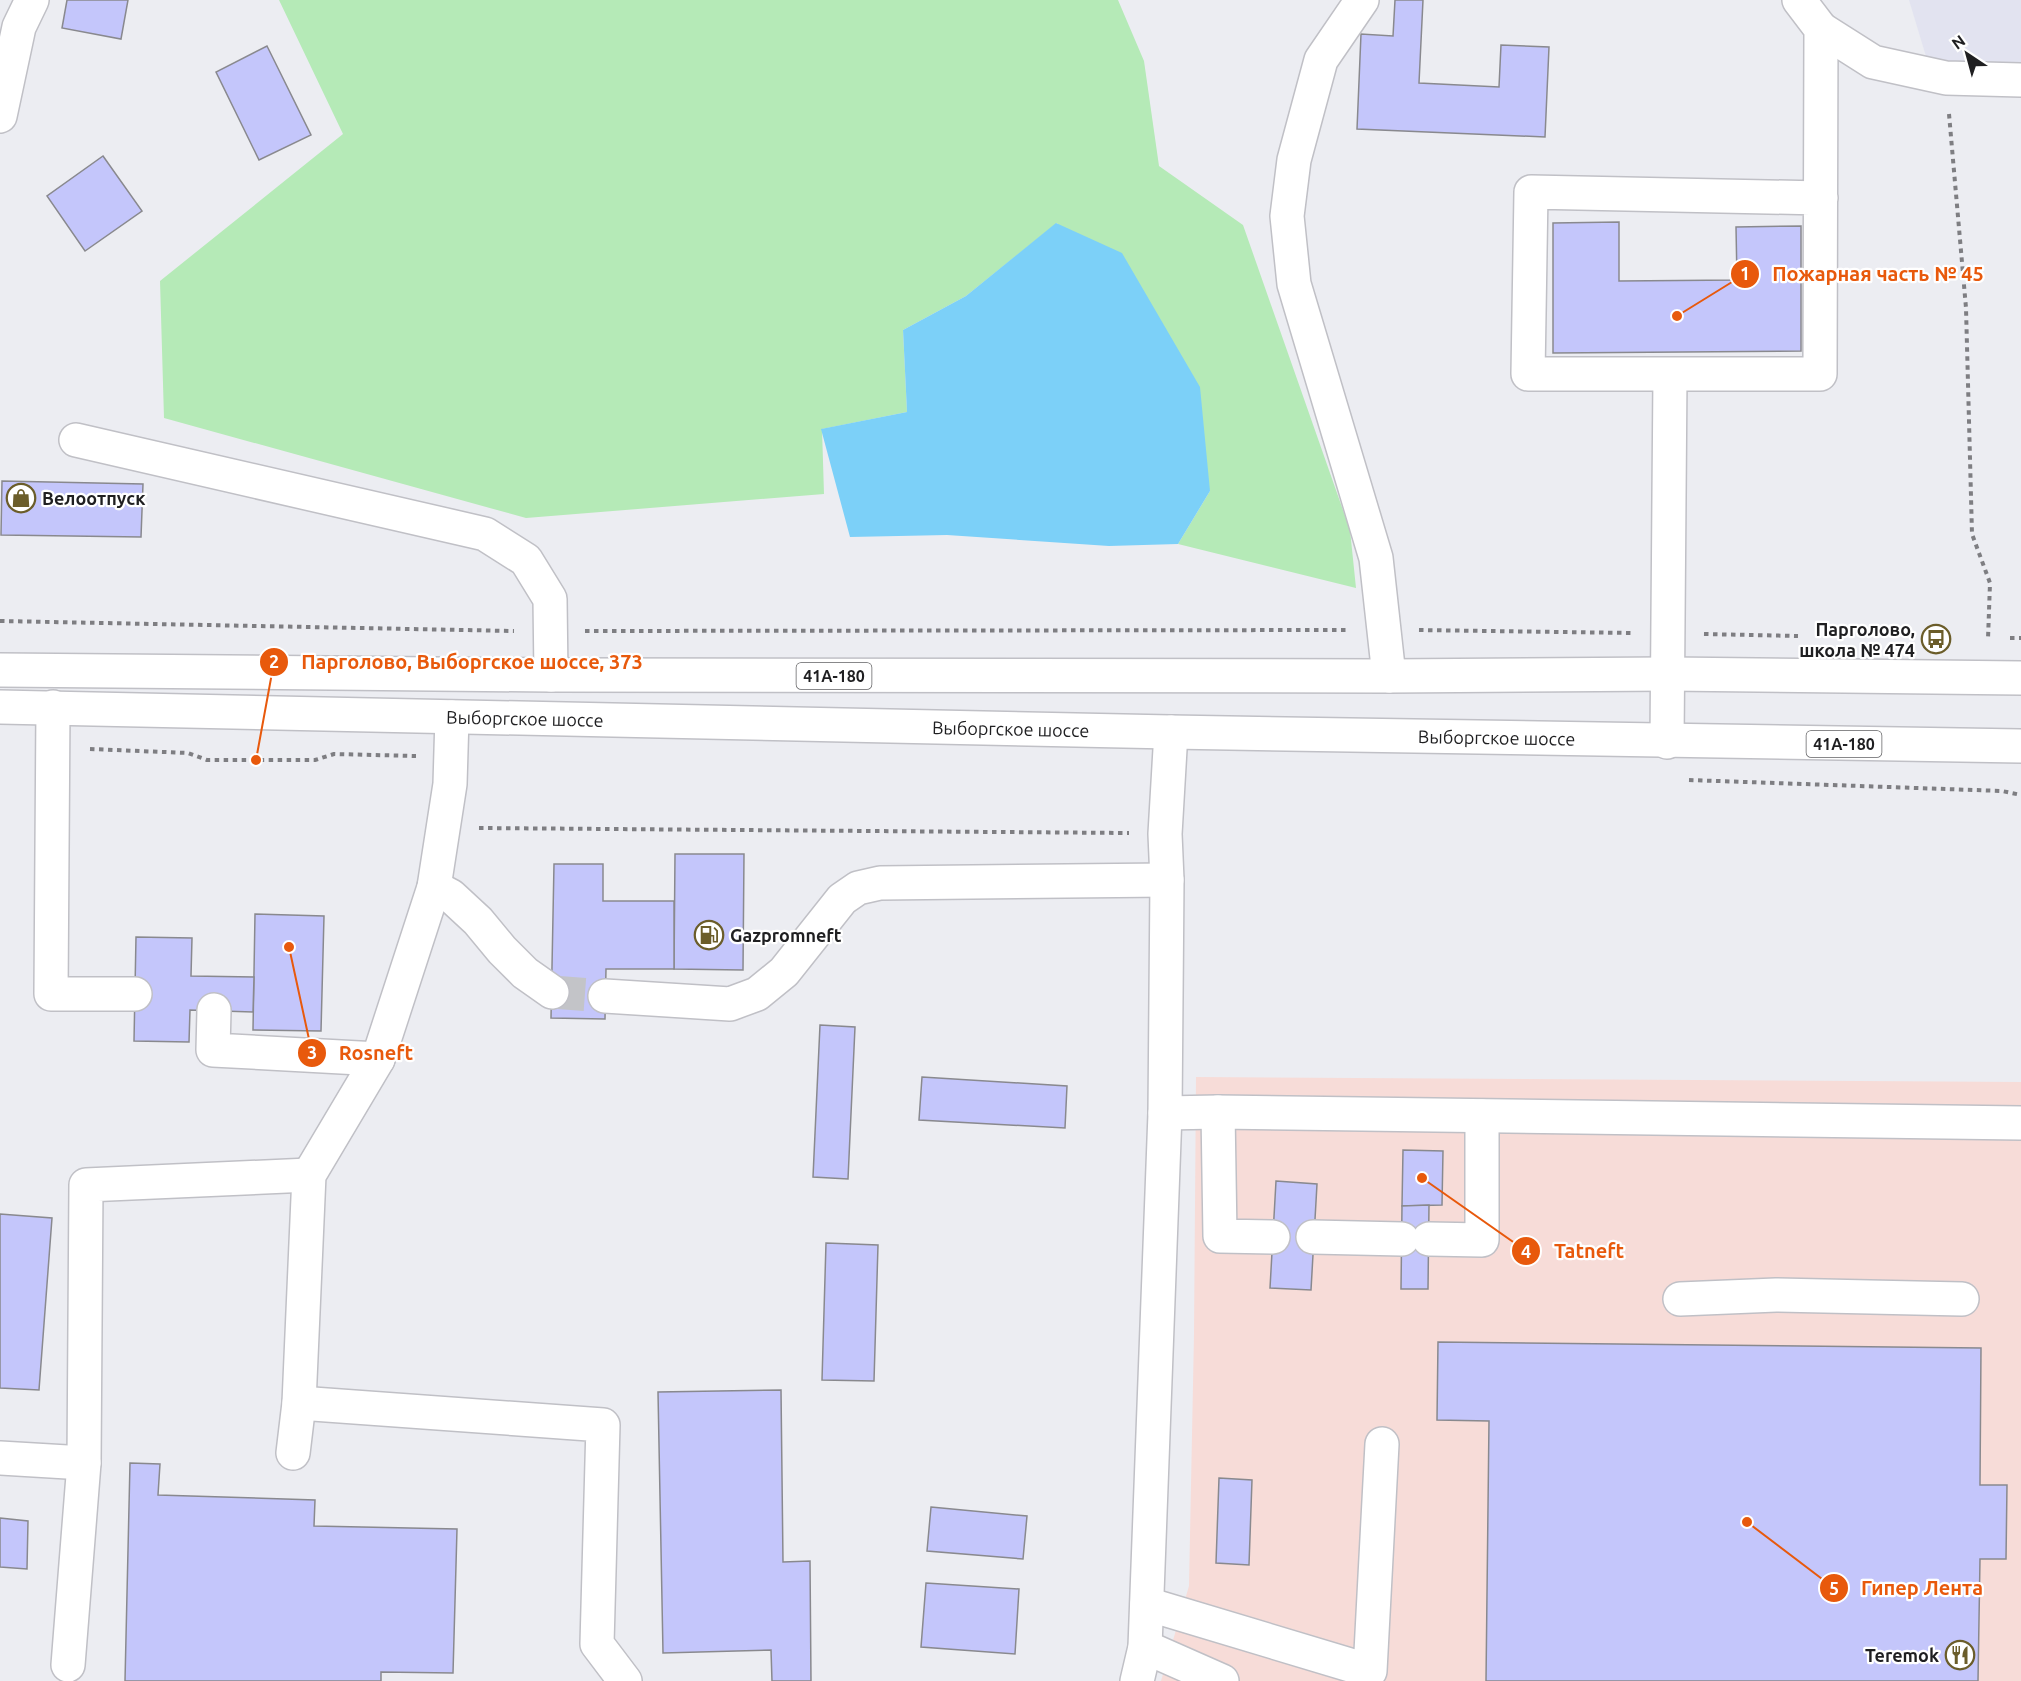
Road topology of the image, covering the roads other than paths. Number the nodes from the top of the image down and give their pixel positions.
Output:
1 (32, 0) edge
2 (1362, 0) edge
3 (1799, 0) edge
4 (1821, 29) junction
5 (2021, 80) edge
6 (0, 116) edge
7 (1821, 198) junction
8 (1670, 375) junction
9 (76, 440) dead end
10 (0, 669) edge
11 (1669, 674) junction
12 (551, 675) junction
13 (1389, 676) junction
14 (2021, 678) edge
15 (0, 707) edge
16 (53, 707) junction
17 (452, 717) junction
18 (1171, 732) junction
19 (1667, 742) junction
20 (2021, 746) edge
21 (1167, 880) junction
22 (434, 887) junction
23 (552, 992) tunnel mouth
24 (135, 994) dead end
25 (605, 996) tunnel mouth
26 (214, 1010) dead end
27 (378, 1059) junction
28 (1218, 1112) junction
29 (1165, 1113) junction
30 (1482, 1116) junction
31 (2021, 1124) edge
32 (309, 1175) junction
33 (1273, 1237) dead end
34 (1313, 1238) dead end
35 (1680, 1299) dead end
36 (1962, 1299) dead end
37 (299, 1403) junction
38 (1382, 1444) dead end
39 (293, 1453) dead end
40 (0, 1458) edge
41 (84, 1463) junction
42 (1147, 1604) junction
43 (1145, 1647) junction
44 (68, 1665) dead end
45 (625, 1681) edge
46 (1137, 1681) edge
47 (1222, 1681) edge

1 - 6 main road
2 - 13 main road
3 - 4 main road
4 - 5 main road
4 - 7 main road
7 - 8 main road
7 - 8 main road
8 - 11 main road
9 - 12 main road
10 - 12 main road, 41А-180
11 - 13 main road, 41А-180
11 - 14 main road, 41А-180
11 - 19 main road
12 - 13 main road, 41А-180
15 - 16 main road, Выборгское шоссе / 41А-180
16 - 17 main road, Выборгское шоссе / 41А-180
16 - 24 main road
17 - 18 main road, Выборгское шоссе / 41А-180
17 - 22 main road
18 - 19 main road, Выборгское шоссе / 41А-180
18 - 21 main road
19 - 20 main road, Выборгское шоссе / 41А-180
21 - 25 main road
21 - 29 main road
22 - 23 main road
22 - 27 main road
26 - 27 main road
27 - 32 main road
28 - 29 main road
28 - 30 main road
28 - 33 main road
29 - 42 main road
30 - 31 main road
30 - 34 main road
32 - 37 main road
32 - 41 main road
35 - 36 main road
37 - 39 main road
37 - 45 main road
38 - 42 main road
40 - 41 main road
41 - 44 main road
42 - 43 main road
43 - 46 main road
43 - 47 main road

